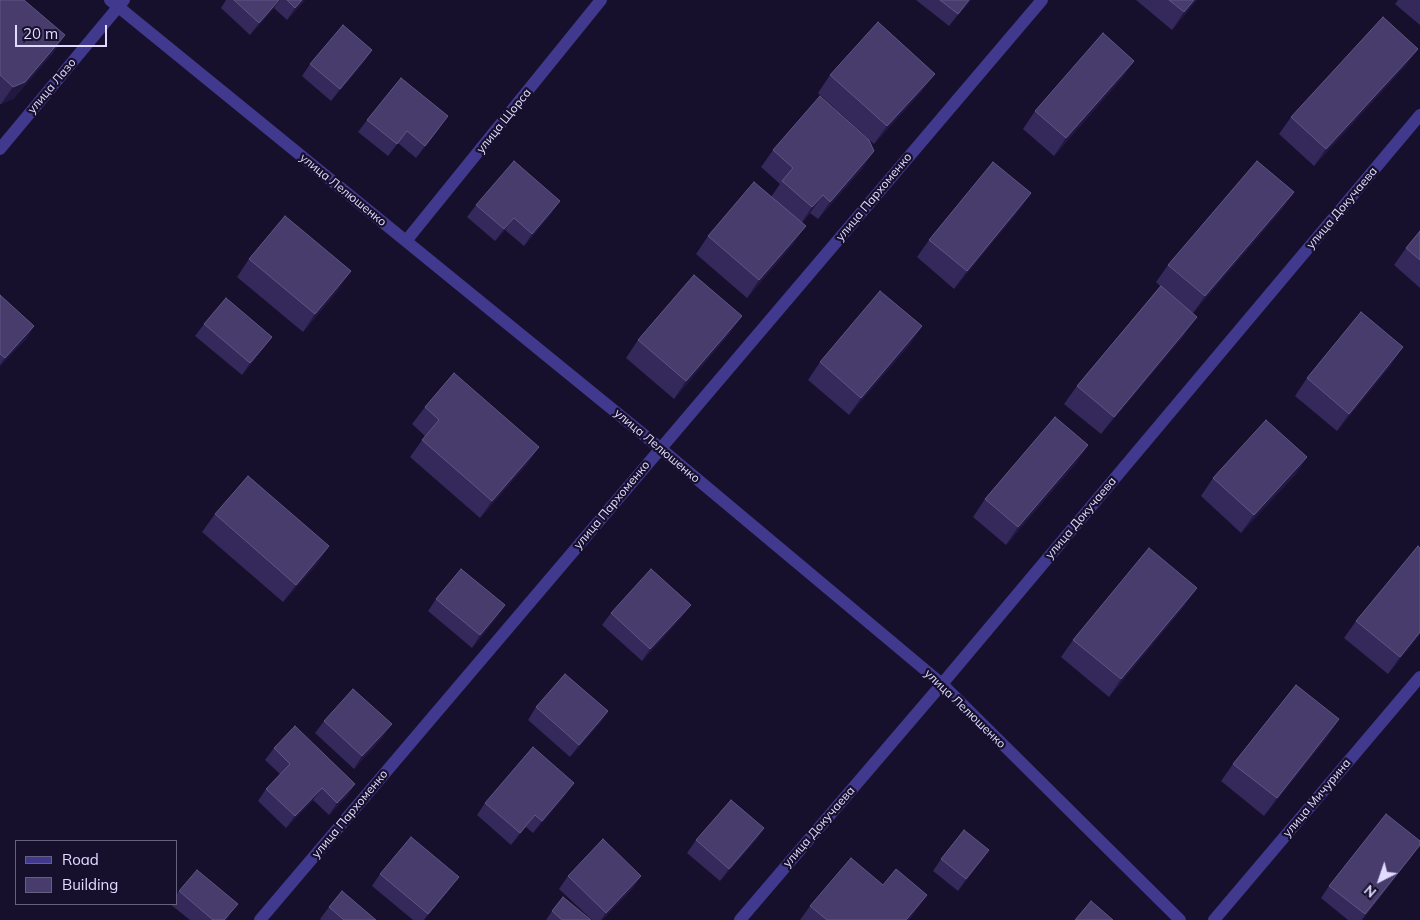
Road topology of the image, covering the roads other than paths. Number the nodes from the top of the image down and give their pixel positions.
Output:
1 (601, 0) edge
2 (1042, 0) edge
3 (117, 2) edge
4 (1420, 115) edge
5 (0, 149) edge
6 (406, 241) junction
7 (660, 448) junction
8 (1420, 677) edge
9 (942, 684) junction
10 (1175, 918) edge
11 (260, 920) edge
12 (740, 920) edge
13 (1214, 920) edge

1 - 6 street, улица Щорса
2 - 7 street, улица Пархоменко
3 - 5 street, улица Лазо
3 - 6 street, улица Лелюшенко
4 - 9 street, улица Докучаева
6 - 7 street, улица Лелюшенко
7 - 9 street, улица Лелюшенко
7 - 11 street, улица Пархоменко
8 - 13 street, улица Мичурина
9 - 10 street, улица Лелюшенко
9 - 12 street, улица Докучаева

